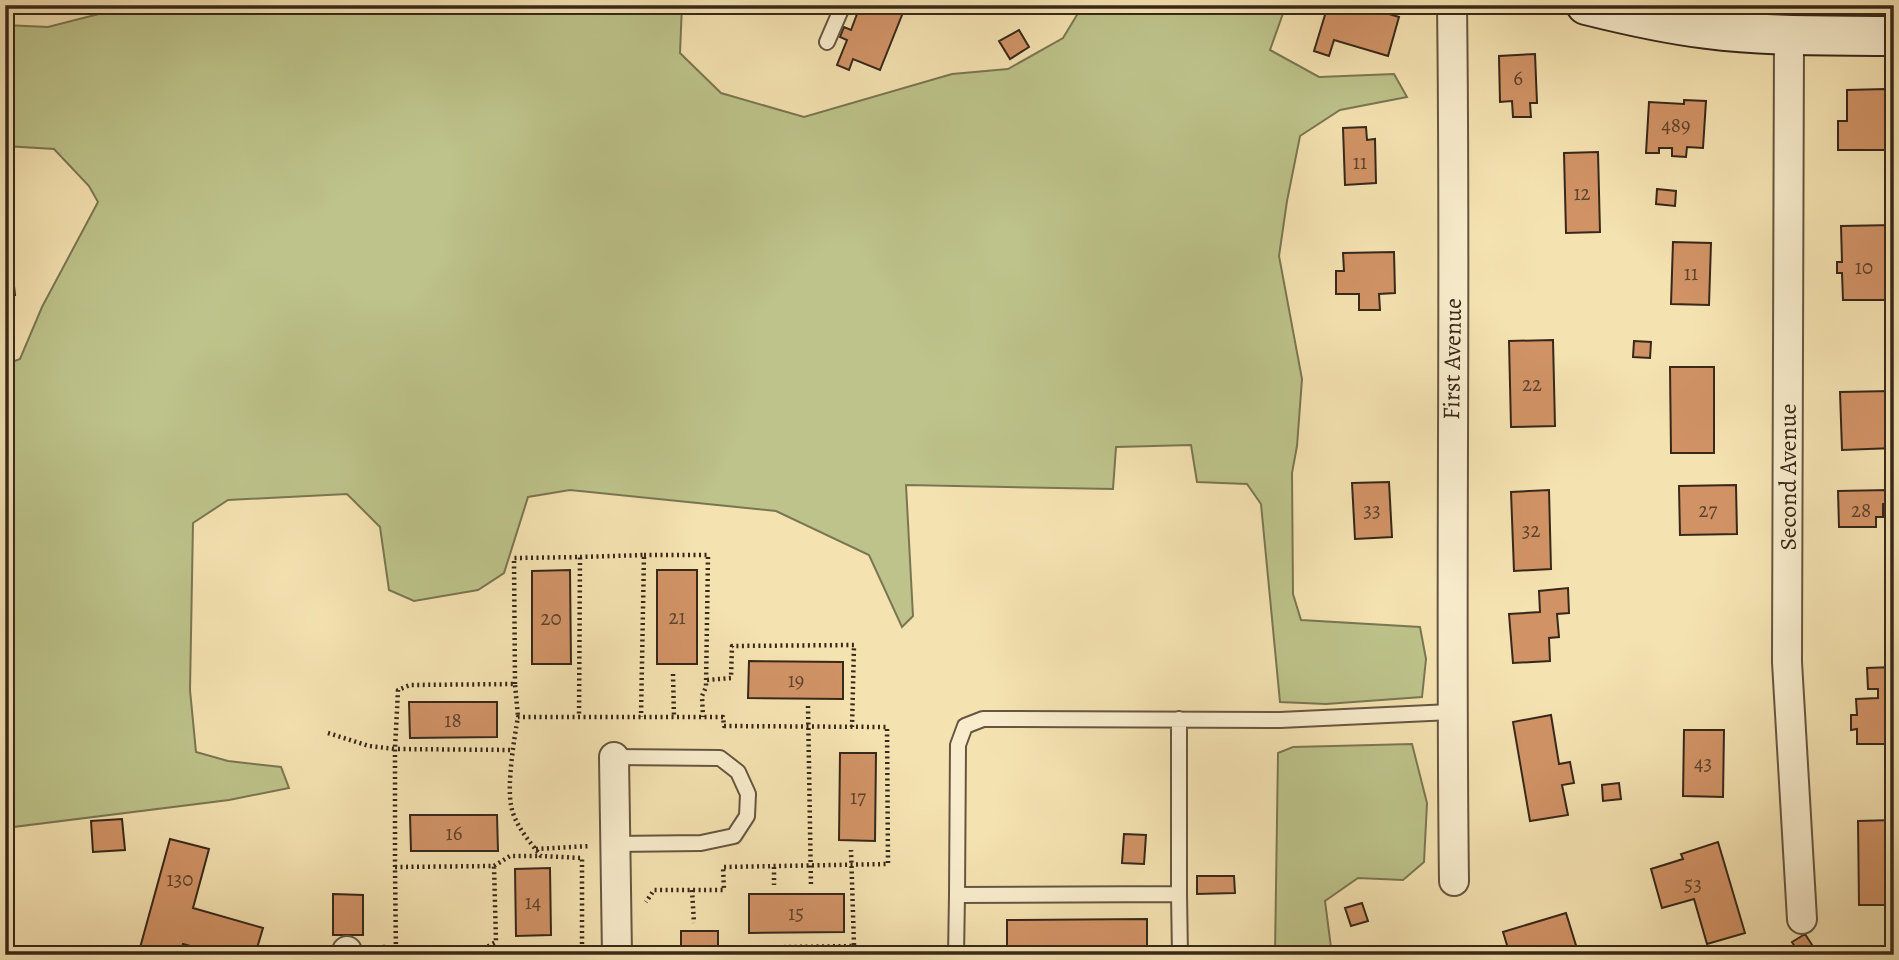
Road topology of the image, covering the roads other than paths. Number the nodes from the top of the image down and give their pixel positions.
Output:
1 (843, 5) edge
2 (1452, 5) edge
3 (1586, 5) edge
4 (1789, 35) junction
5 (1894, 36) edge
6 (827, 42) dead end
7 (1451, 712) junction
8 (1179, 719) junction
9 (614, 757) joint
10 (615, 844) junction
11 (1454, 881) dead end
12 (1179, 894) junction
13 (957, 895) junction
14 (1802, 919) dead end
15 (617, 955) edge
16 (956, 955) edge
17 (1180, 955) edge

1 - 6 lane
2 - 7 street, First Avenue
3 - 4 main road
4 - 5 main road
4 - 14 street, Second Avenue
7 - 8 lane
7 - 11 street, First Avenue
8 - 12 lane
8 - 13 lane
9 - 10 street
9 - 10 lane
10 - 15 street
12 - 13 lane
12 - 17 lane
13 - 16 lane

